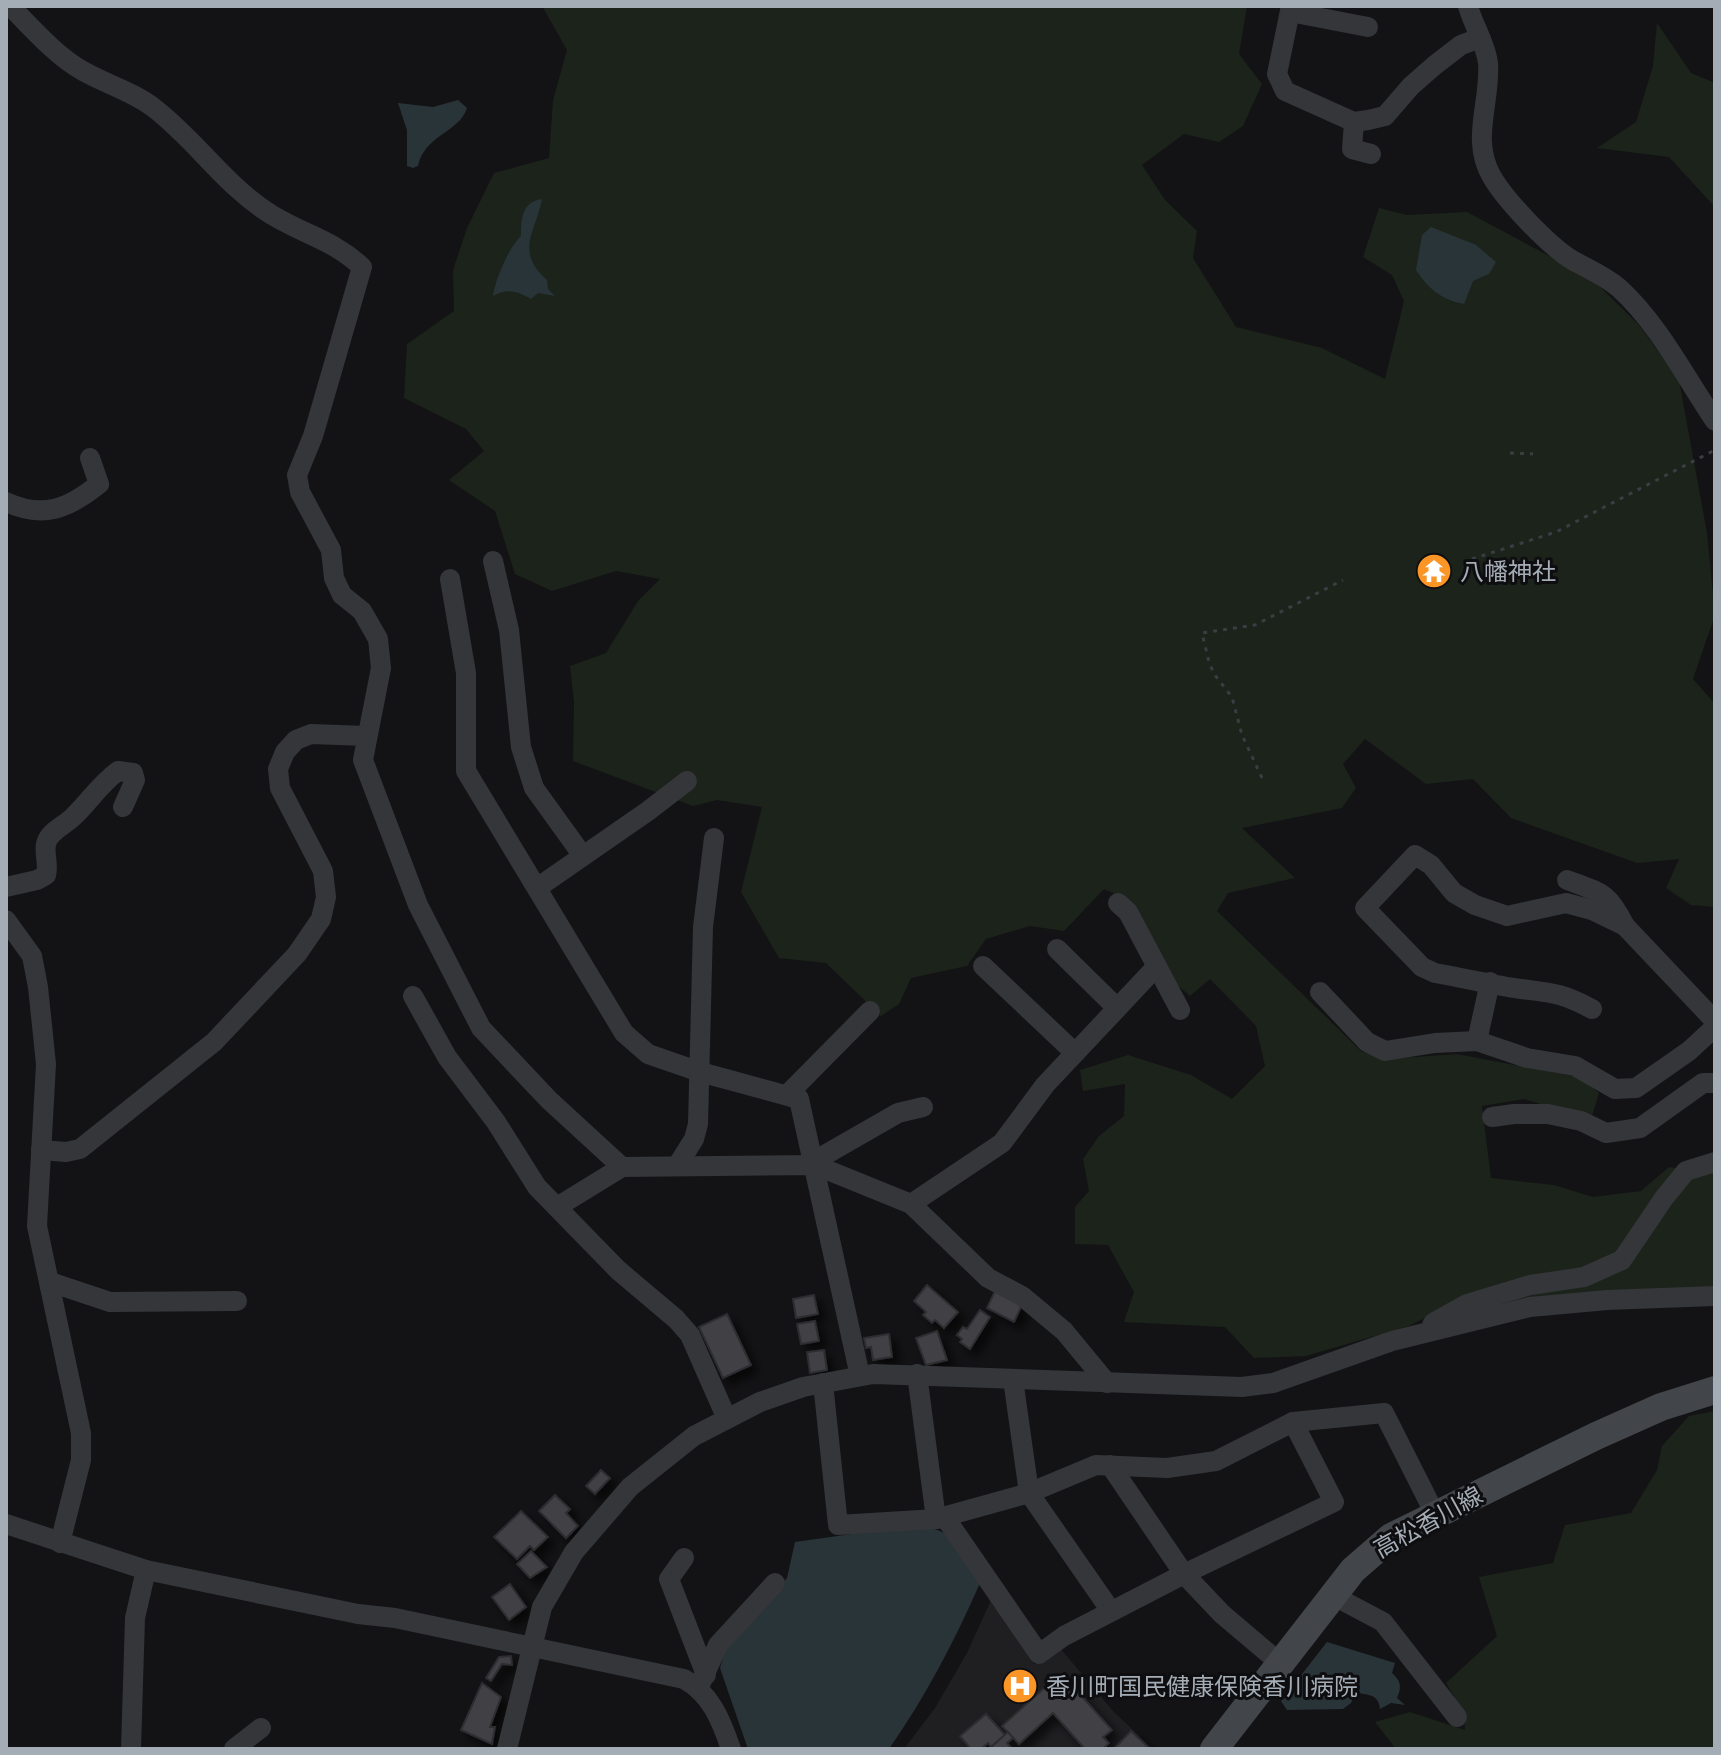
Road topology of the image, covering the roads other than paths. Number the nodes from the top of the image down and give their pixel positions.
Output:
1 (10, 6) edge
2 (1468, 6) edge
3 (1291, 9) edge
4 (1368, 27) dead end
5 (1480, 38) junction
6 (1354, 122) junction
7 (1371, 154) dead end
8 (1715, 421) edge
9 (90, 458) dead end
10 (6, 502) edge
11 (493, 561) dead end
12 (450, 579) dead end
13 (366, 736) junction
14 (687, 781) dead end
15 (123, 807) dead end
16 (714, 838) dead end
17 (583, 856) junction
18 (1567, 880) dead end
19 (6, 887) edge
20 (537, 888) junction
21 (1118, 903) dead end
22 (6, 920) edge
23 (1625, 926) junction
24 (1057, 949) dead end
25 (983, 966) dead end
26 (1156, 967) junction
27 (1490, 982) junction
28 (1320, 992) dead end
29 (413, 996) dead end
30 (1117, 1008) junction
31 (1592, 1009) dead end
32 (1180, 1010) dead end
33 (870, 1011) dead end
34 (1715, 1024) edge
35 (1477, 1041) junction
36 (1075, 1053) junction
37 (700, 1072) junction
38 (1715, 1083) edge
39 (787, 1095) junction
40 (923, 1107) dead end
41 (1492, 1117) dead end
42 (41, 1150) junction
43 (1715, 1162) edge
44 (815, 1165) junction
45 (677, 1166) junction
46 (622, 1167) junction
47 (911, 1204) junction
48 (557, 1207) junction
49 (50, 1282) junction
50 (1715, 1296) edge
51 (237, 1301) dead end
52 (1430, 1332) junction
53 (917, 1374) junction
54 (860, 1376) junction
55 (1013, 1379) junction
56 (823, 1383) junction
57 (1107, 1383) junction
58 (1715, 1390) edge
59 (727, 1419) junction
60 (1293, 1422) junction
61 (1110, 1465) junction
62 (1029, 1493) junction
63 (1435, 1514) junction
64 (940, 1518) junction
65 (6, 1524) edge
66 (60, 1543) junction
67 (684, 1558) dead end
68 (146, 1570) junction
69 (1184, 1574) junction
70 (775, 1583) dead end
71 (1332, 1595) junction
72 (1111, 1611) junction
73 (532, 1648) junction
74 (1281, 1664) junction
75 (702, 1681) junction
76 (1457, 1717) dead end
77 (261, 1728) dead end
78 (131, 1749) edge
79 (234, 1749) edge
80 (507, 1749) edge
81 (731, 1749) edge
82 (1214, 1749) edge

1 - 13 street
2 - 5 street
3 - 4 street
3 - 6 street
5 - 6 street
5 - 8 street
6 - 7 street
9 - 10 street
11 - 17 street
12 - 20 street
13 - 42 street
13 - 46 street
14 - 17 street
15 - 19 street
16 - 37 street
17 - 20 street
18 - 23 street
20 - 37 street
21 - 26 street
22 - 42 street
23 - 27 street
23 - 34 street
24 - 30 street
25 - 36 street
26 - 30 street
26 - 32 street
27 - 31 street
27 - 35 street
28 - 35 street
29 - 48 street
30 - 36 street
33 - 39 street
34 - 35 street
36 - 47 street
37 - 39 street
37 - 45 street
38 - 41 street
39 - 44 street
40 - 44 street
42 - 49 street
43 - 52 street
44 - 45 street
44 - 47 street
44 - 54 street
45 - 46 street
46 - 48 street
47 - 57 street
48 - 59 street
49 - 51 street
49 - 66 street
50 - 52 street
52 - 57 street
53 - 54 street
53 - 55 street
53 - 64 street
54 - 56 street
55 - 57 street
55 - 62 street
56 - 59 street
56 - 64 street
58 - 63 main road, 高松香川線
59 - 73 street
60 - 61 street
60 - 63 street
60 - 69 street
61 - 62 street
61 - 69 street
62 - 64 street
62 - 72 street
63 - 71 main road, 高松香川線
64 - 72 street
65 - 66 street
66 - 68 street
67 - 75 street
68 - 73 street
68 - 78 street
69 - 72 street
69 - 74 street
70 - 75 street
71 - 74 main road, 高松香川線
71 - 76 street
73 - 75 street
73 - 80 street
74 - 82 main road, 高松香川線
75 - 81 street
77 - 79 street

